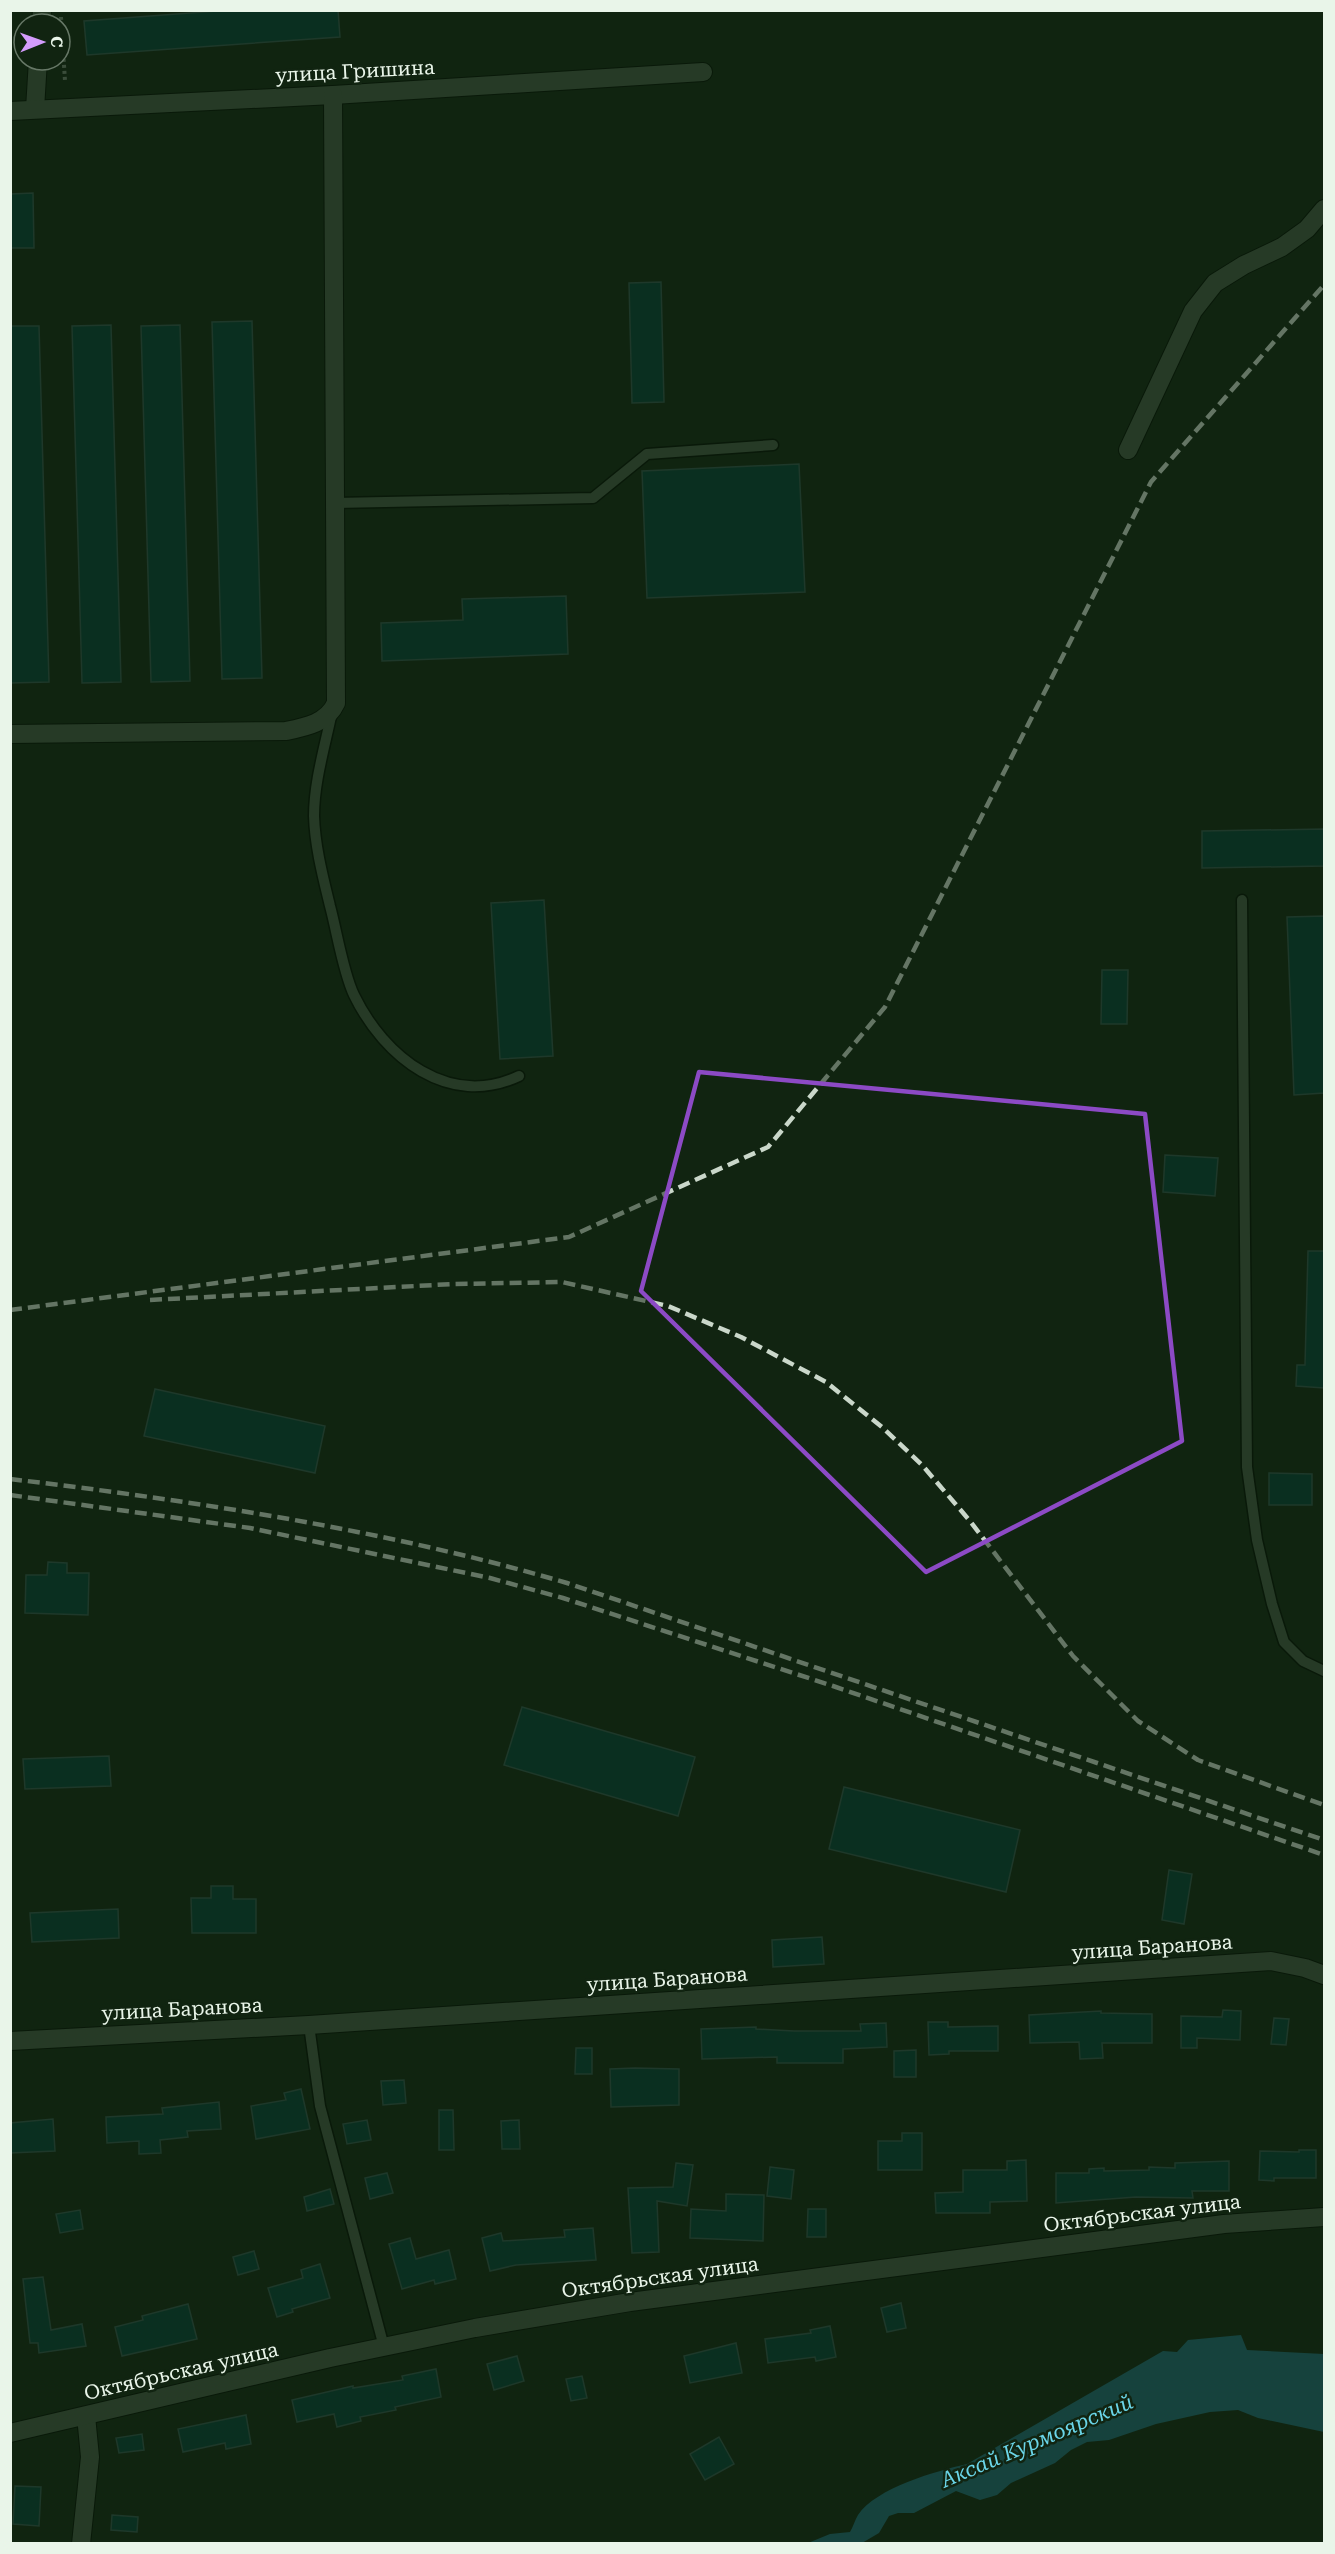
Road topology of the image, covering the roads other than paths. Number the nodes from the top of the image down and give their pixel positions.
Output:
1 (37, 72) edge
2 (703, 72) dead end
3 (333, 95) junction
4 (35, 109) junction
5 (10, 111) edge
6 (1324, 209) edge
7 (773, 445) dead end
8 (1128, 450) dead end
9 (335, 502) junction
10 (332, 711) junction
11 (10, 734) edge
12 (1242, 900) dead end
13 (519, 1076) dead end
14 (1324, 1671) edge
15 (1324, 1975) edge
16 (309, 2025) junction
17 (10, 2041) edge
18 (1324, 2217) edge
19 (384, 2347) junction
20 (86, 2416) junction
21 (10, 2433) edge
22 (81, 2544) edge

1 - 4 street
2 - 3 street, улица Гришина
3 - 4 street, улица Гришина
3 - 9 street
4 - 5 street, улица Гришина
6 - 8 street
7 - 9 lane
9 - 10 street
10 - 11 street
10 - 13 lane
12 - 14 lane
15 - 16 street, улица Баранова
16 - 17 street, улица Баранова
16 - 19 lane
18 - 19 street, Октябрьская улица
19 - 20 street, Октябрьская улица
20 - 21 street, Октябрьская улица
20 - 22 street

